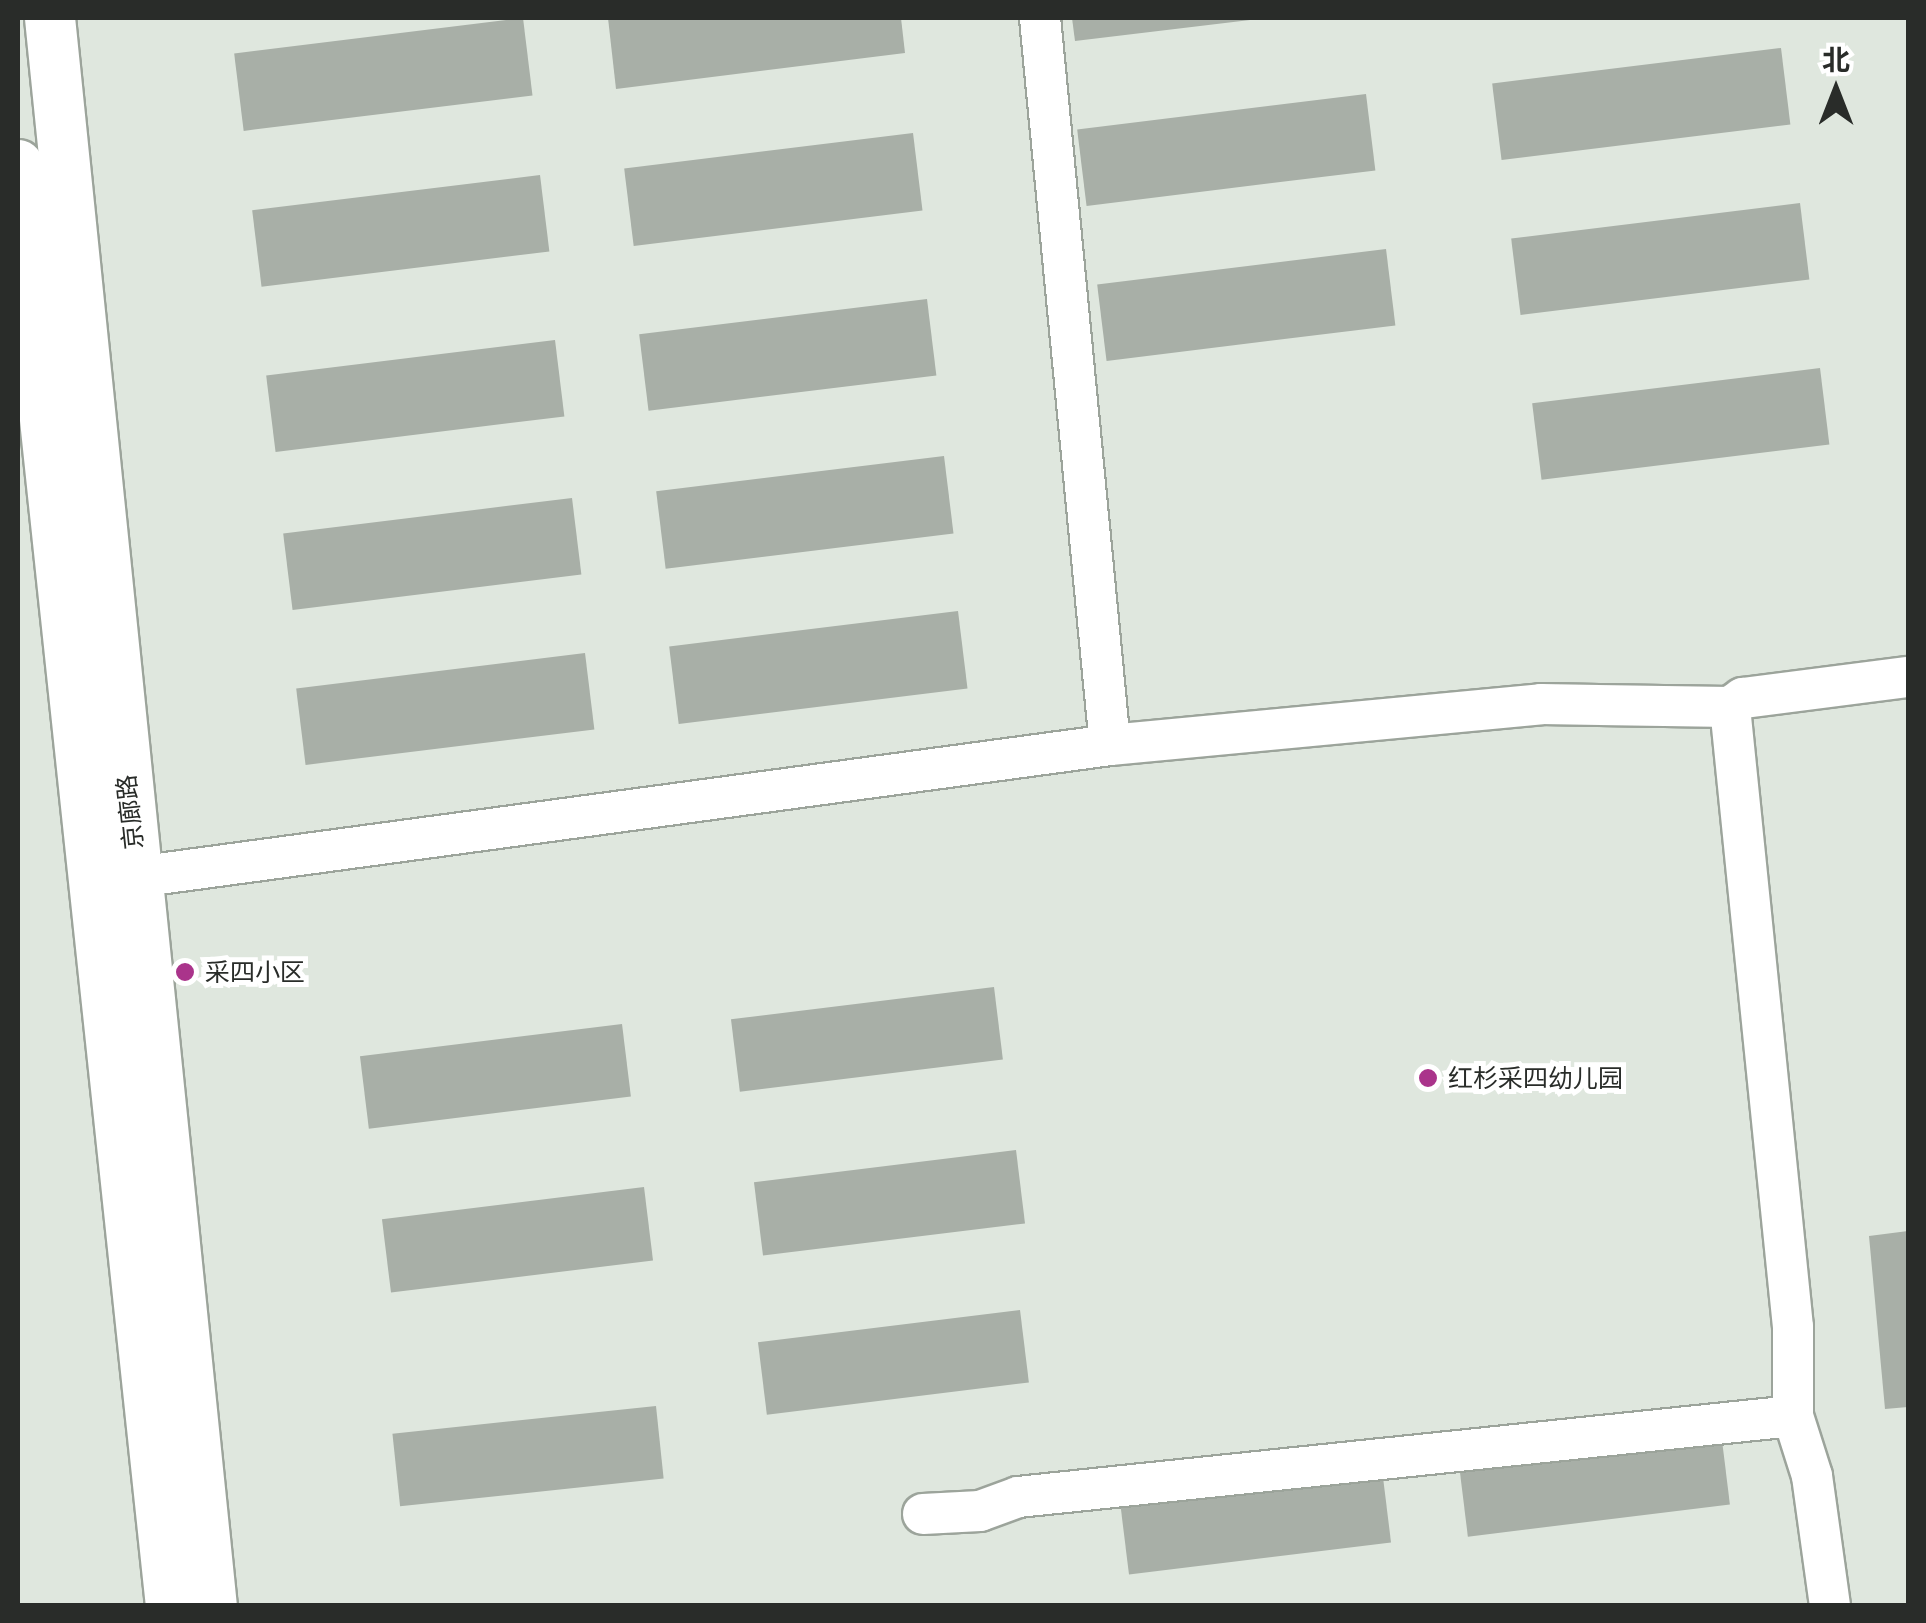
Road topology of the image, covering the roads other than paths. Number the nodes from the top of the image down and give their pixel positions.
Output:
1 (50, 18) edge
2 (1040, 18) edge
3 (18, 165) edge
4 (1908, 677) edge
5 (1730, 707) junction
6 (1110, 745) junction
7 (116, 880) junction
8 (1793, 1416) junction
9 (923, 1514) dead end
10 (170, 1606) edge
11 (212, 1606) edge
12 (1830, 1606) edge

1 - 7 street, 京廊路
2 - 6 street
3 - 7 street, 京廊路
4 - 5 street
5 - 6 street
5 - 8 street
6 - 7 street
7 - 10 street, 京廊路
7 - 11 street, 京廊路
8 - 9 street
8 - 12 street

